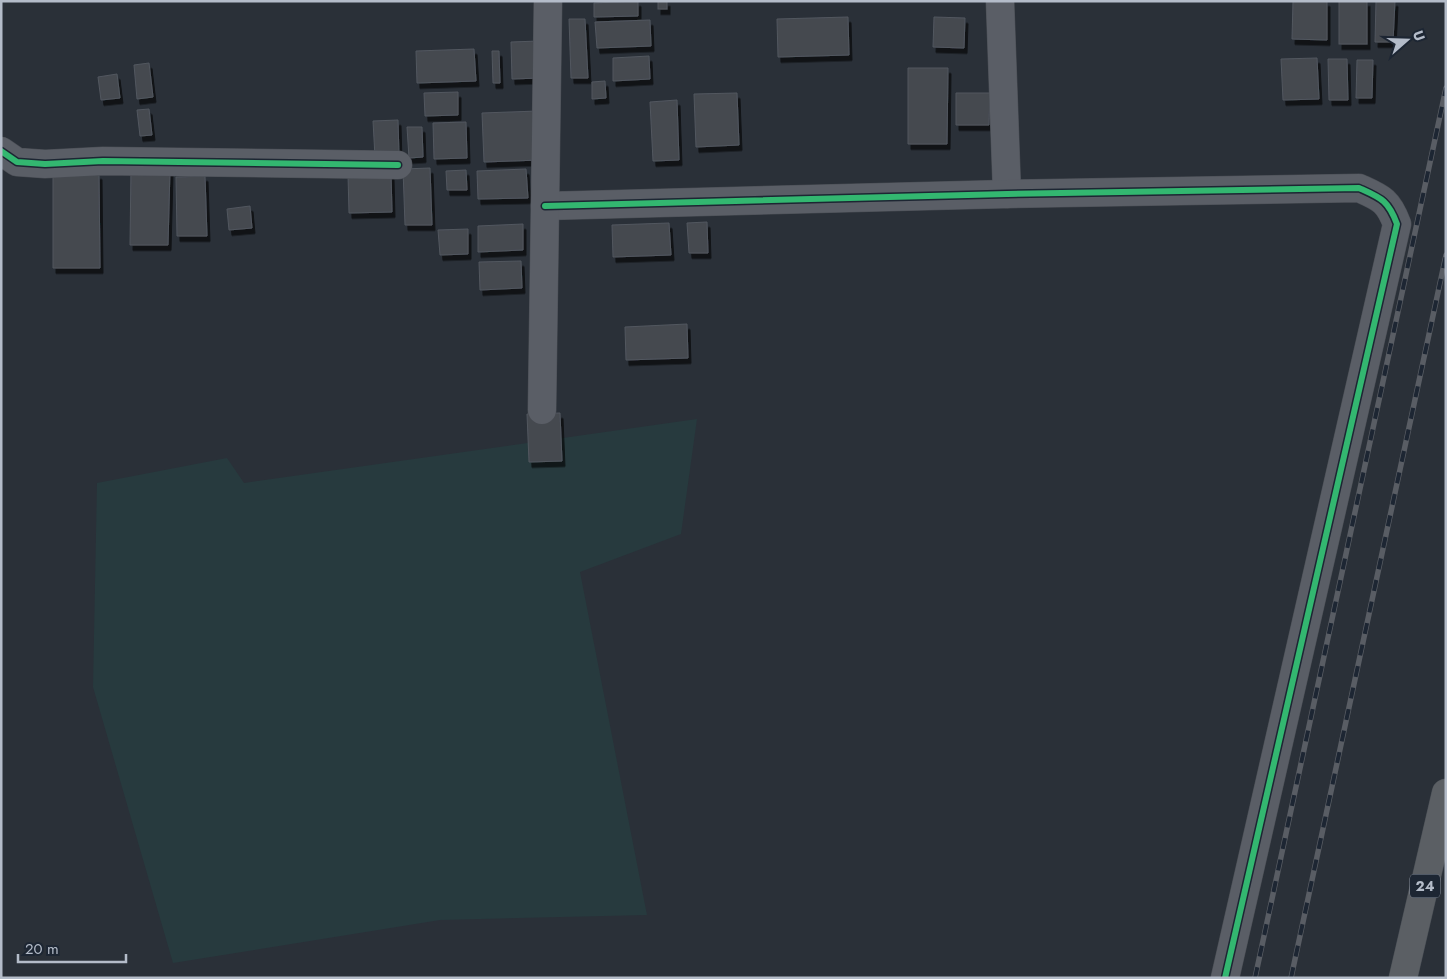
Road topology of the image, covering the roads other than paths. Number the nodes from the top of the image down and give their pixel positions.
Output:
1 (548, 1) edge
2 (999, 1) edge
3 (1, 151) edge
4 (398, 165) dead end
5 (1007, 194) junction
6 (545, 206) junction
7 (542, 410) dead end
8 (1446, 794) edge
9 (1225, 978) edge
10 (1403, 978) edge

1 - 6 street
2 - 5 street
3 - 4 street
5 - 6 street
5 - 9 street
6 - 7 street
8 - 10 highway, 24

